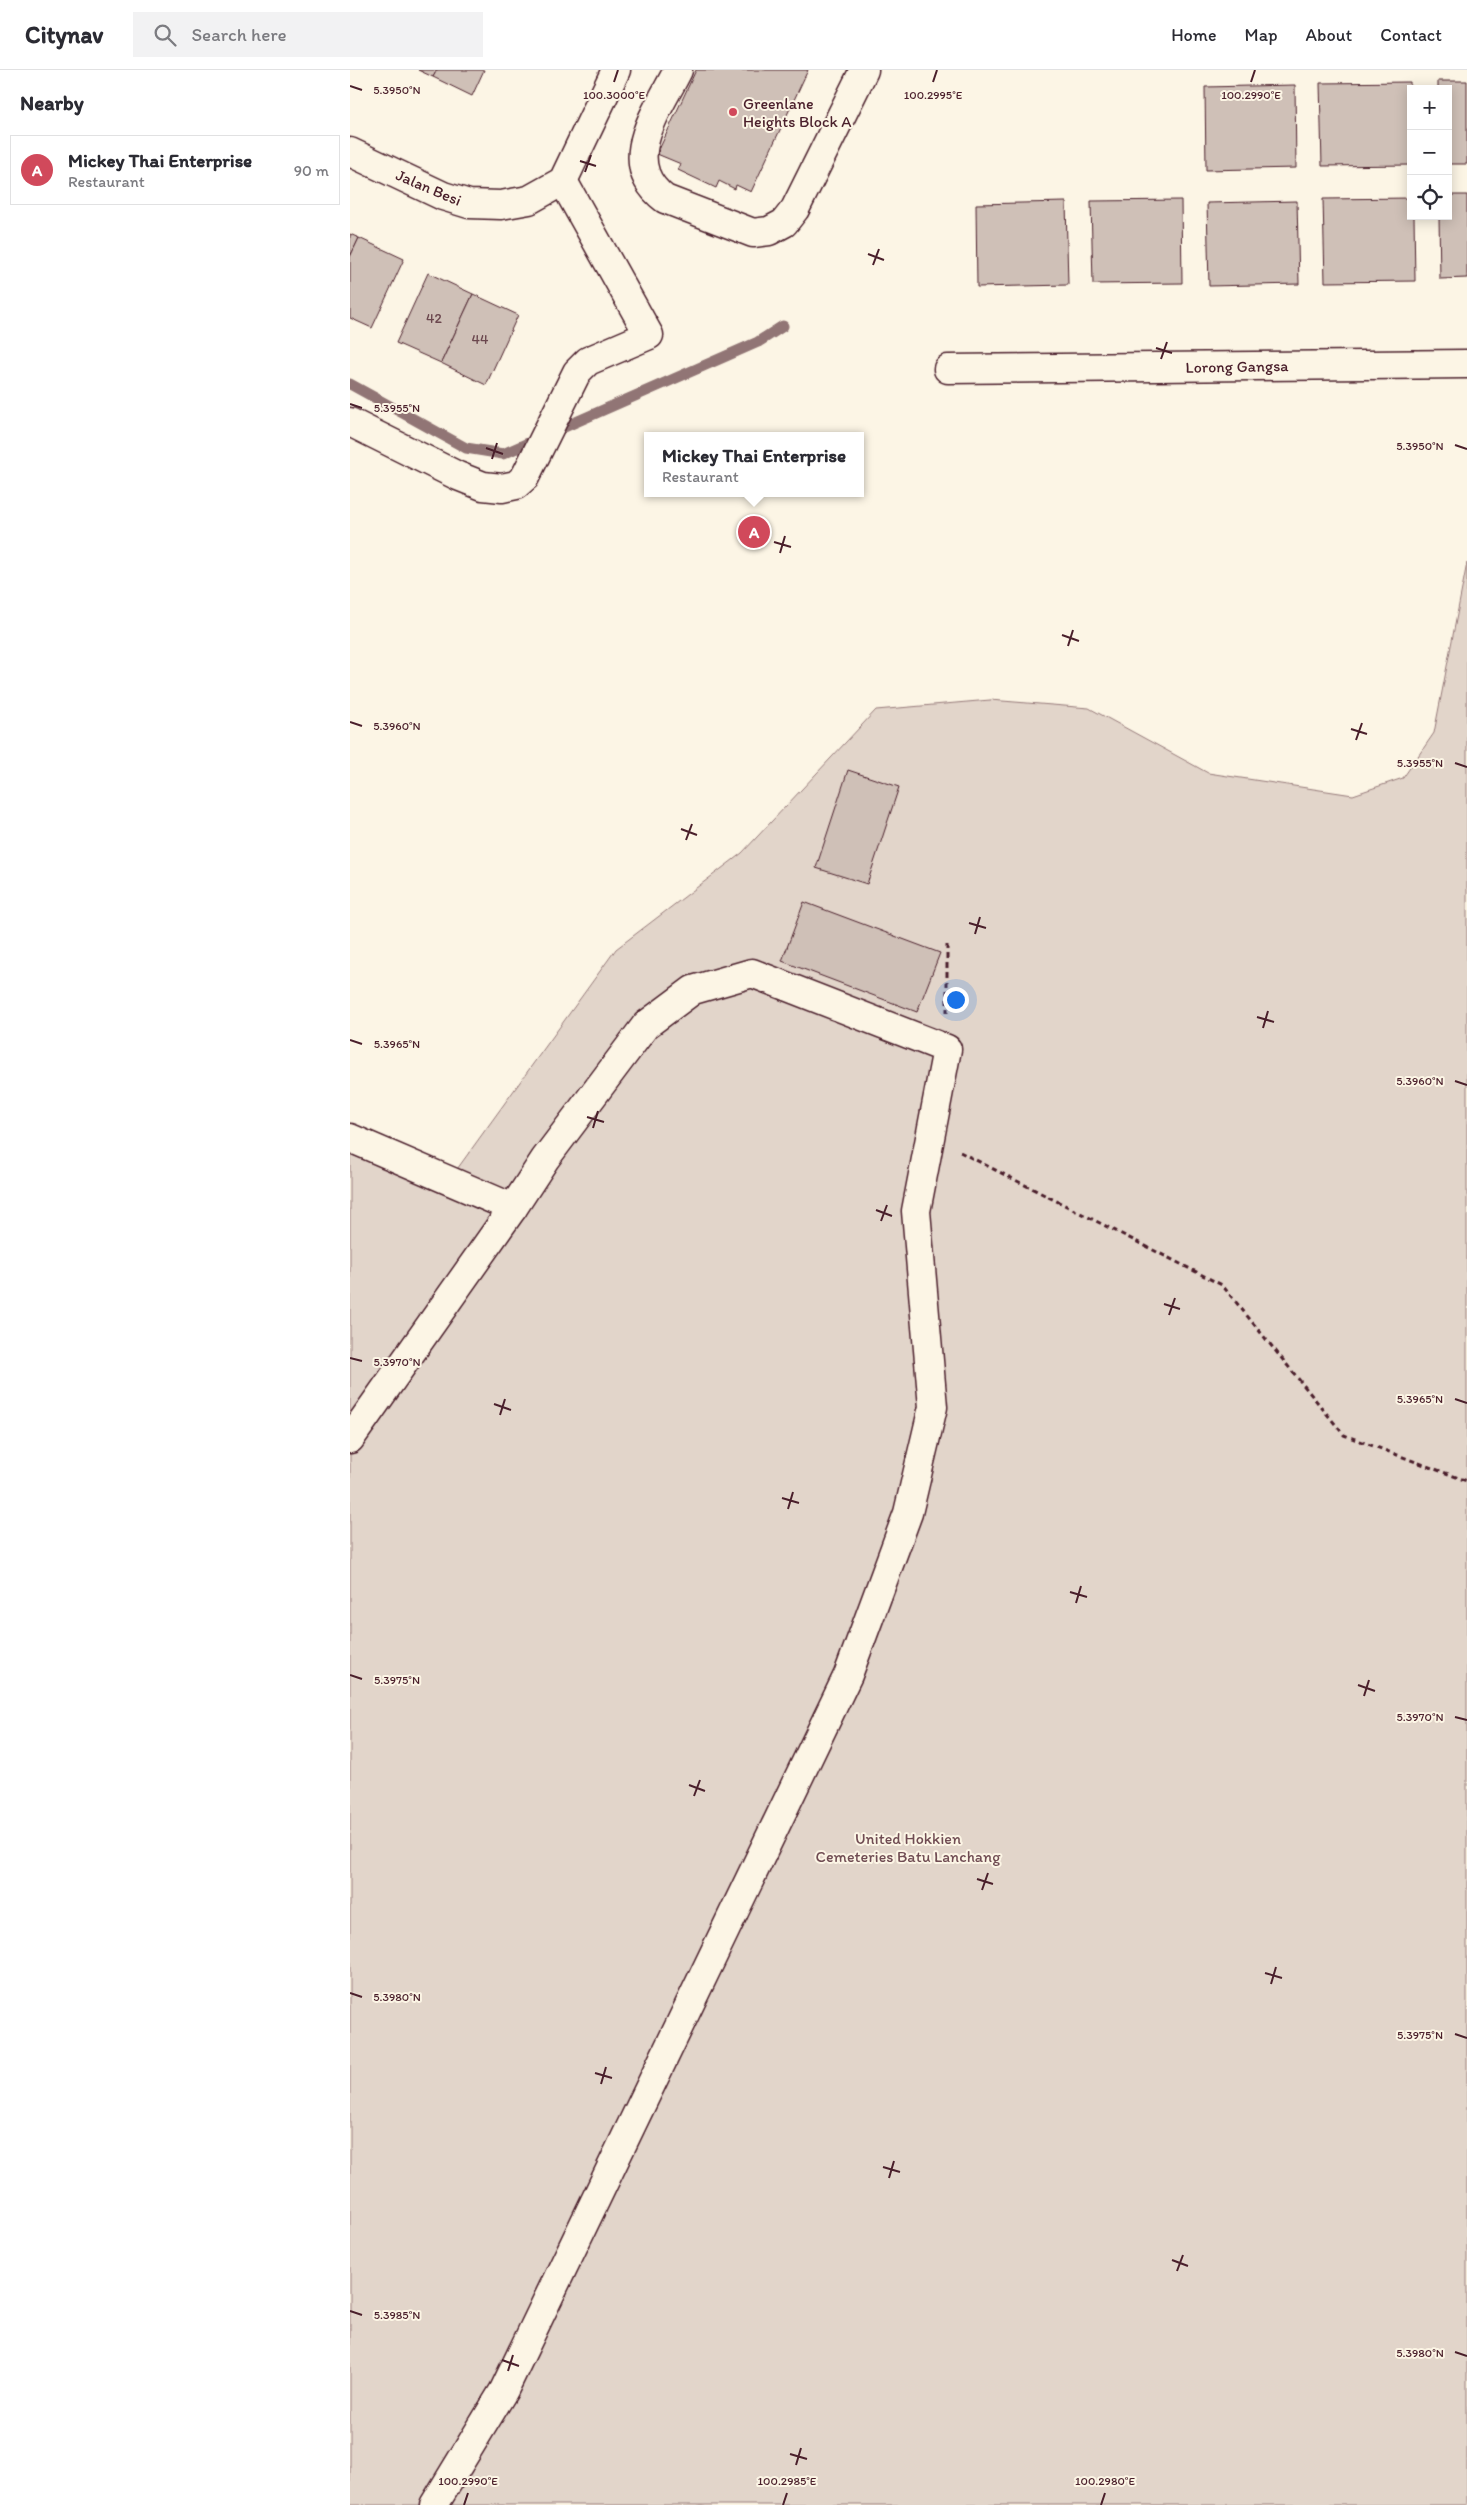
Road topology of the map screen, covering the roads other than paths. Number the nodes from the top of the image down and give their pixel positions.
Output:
1 (616, 70) edge
2 (678, 70) edge
3 (864, 70) edge
4 (350, 152) edge
5 (563, 181) junction
6 (1467, 364) edge
7 (948, 369) dead end
8 (350, 422) edge
9 (350, 1138) edge
10 (514, 1208) junction
11 (350, 1439) edge
12 (434, 2505) edge

1 - 5 street
2 - 3 street
4 - 5 street, Jalan Besi
5 - 8 street
6 - 7 street, Lorong Gangsa
9 - 10 street
10 - 11 street
10 - 12 street

